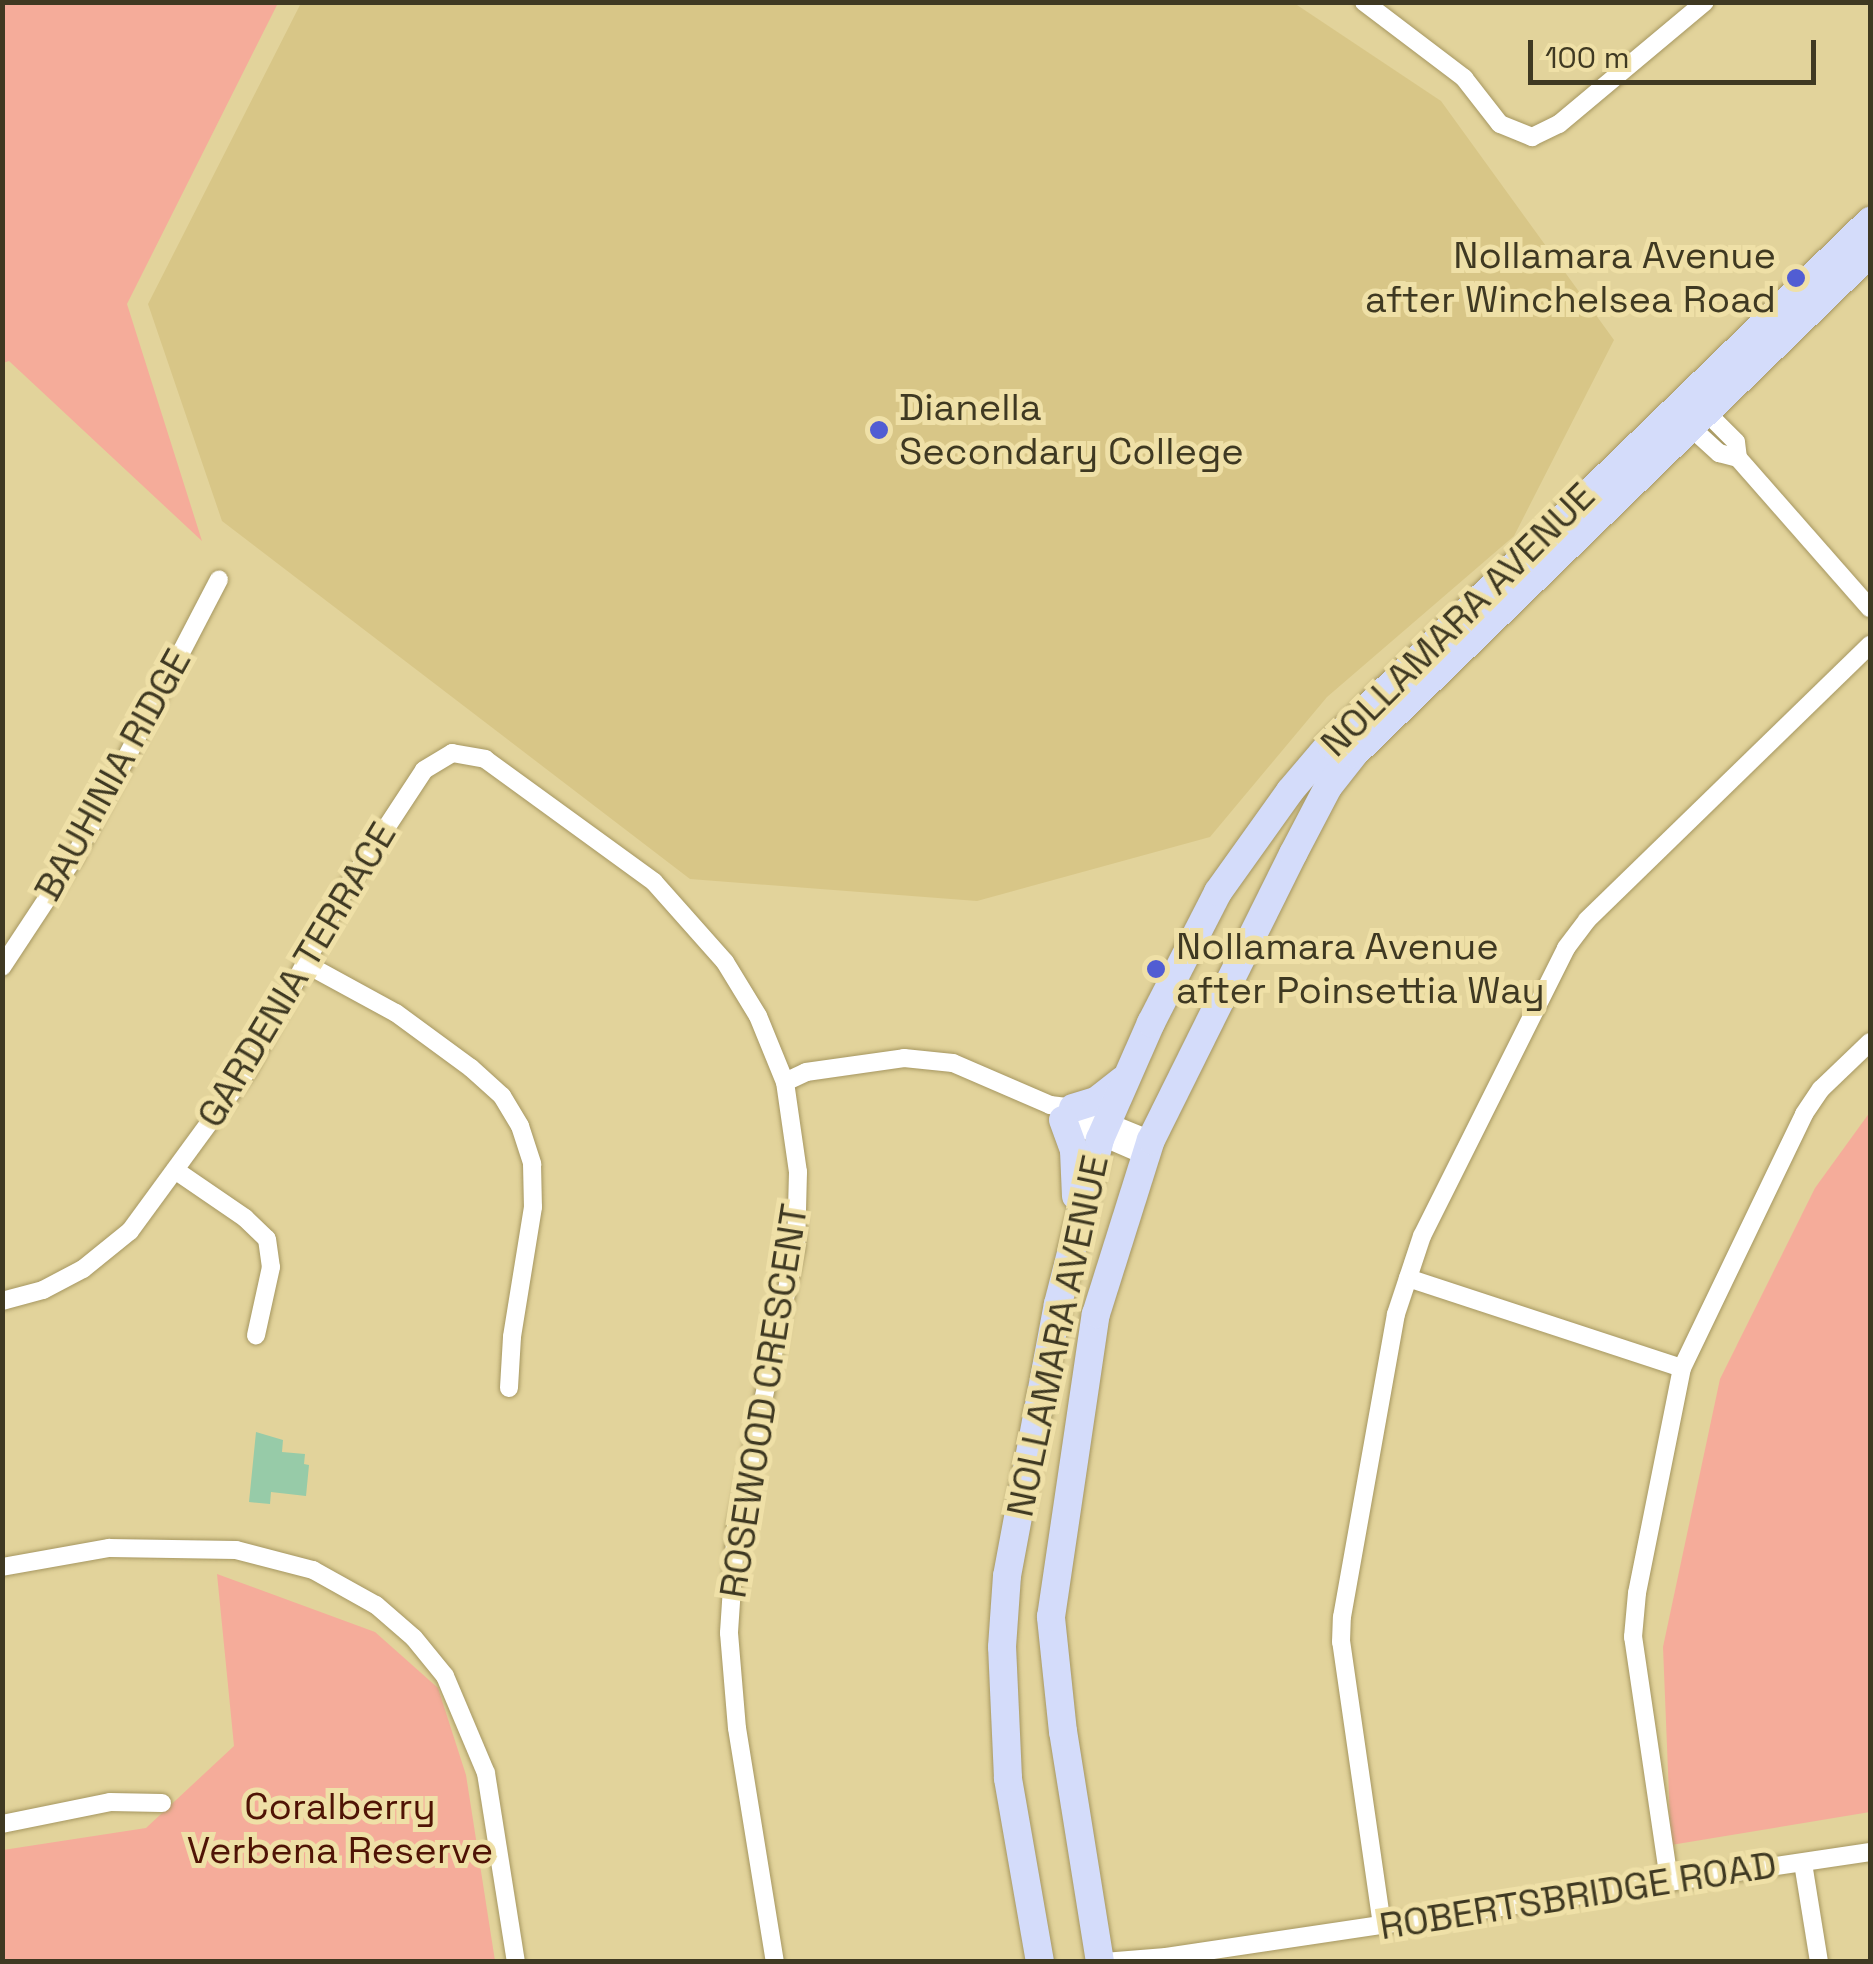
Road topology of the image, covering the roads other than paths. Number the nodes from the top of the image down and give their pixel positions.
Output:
1 (1364, 2) edge
2 (1705, 2) edge
3 (1870, 220) edge
4 (1870, 253) edge
5 (1690, 412) junction
6 (219, 580) dead end
7 (1870, 608) edge
8 (1870, 645) edge
9 (452, 753) joint
10 (1293, 854) junction
11 (1208, 911) junction
12 (306, 964) junction
13 (2, 967) edge
14 (1870, 1042) edge
15 (1128, 1075) junction
16 (784, 1082) junction
17 (1062, 1111) junction
18 (1103, 1132) junction
19 (1148, 1147) junction
20 (175, 1170) junction
21 (1078, 1228) junction
22 (1408, 1278) junction
23 (2, 1301) edge
24 (256, 1335) dead end
25 (1682, 1368) junction
26 (509, 1388) dead end
27 (2, 1566) edge
28 (162, 1803) dead end
29 (2, 1824) edge
30 (1870, 1852) edge
31 (1804, 1862) junction
32 (1669, 1880) junction
33 (1382, 1926) junction
34 (1161, 1960) edge
35 (516, 1962) edge
36 (775, 1962) edge
37 (1040, 1962) edge
38 (1102, 1962) edge
39 (1819, 1962) edge

1 - 2 street
3 - 5 main road, NOLLAMARA AVENUE
4 - 5 main road, NOLLAMARA AVENUE
5 - 7 street
5 - 10 main road, NOLLAMARA AVENUE
5 - 11 main road, NOLLAMARA AVENUE
6 - 13 street, BAUHINIA RIDGE
8 - 22 street
9 - 12 street, GARDENIA TERRACE
9 - 16 street, ROSEWOOD CRESCENT
10 - 11 main road
10 - 19 main road, NOLLAMARA AVENUE
11 - 15 main road, NOLLAMARA AVENUE
12 - 20 street, GARDENIA TERRACE
12 - 26 street
14 - 25 street
15 - 17 main road
15 - 18 main road, NOLLAMARA AVENUE
16 - 17 street
16 - 36 street, ROSEWOOD CRESCENT
17 - 18 street
17 - 21 main road
18 - 19 street
18 - 21 main road, NOLLAMARA AVENUE
19 - 38 main road, NOLLAMARA AVENUE
20 - 23 street, GARDENIA TERRACE
20 - 24 street
21 - 37 main road, NOLLAMARA AVENUE
22 - 25 street
22 - 33 street
25 - 32 street
27 - 35 street
28 - 29 street
30 - 31 street, ROBERTSBRIDGE ROAD
31 - 32 street, ROBERTSBRIDGE ROAD
31 - 39 street
32 - 33 street, ROBERTSBRIDGE ROAD
33 - 34 street, ROBERTSBRIDGE ROAD
34 - 38 street, ROBERTSBRIDGE ROAD

